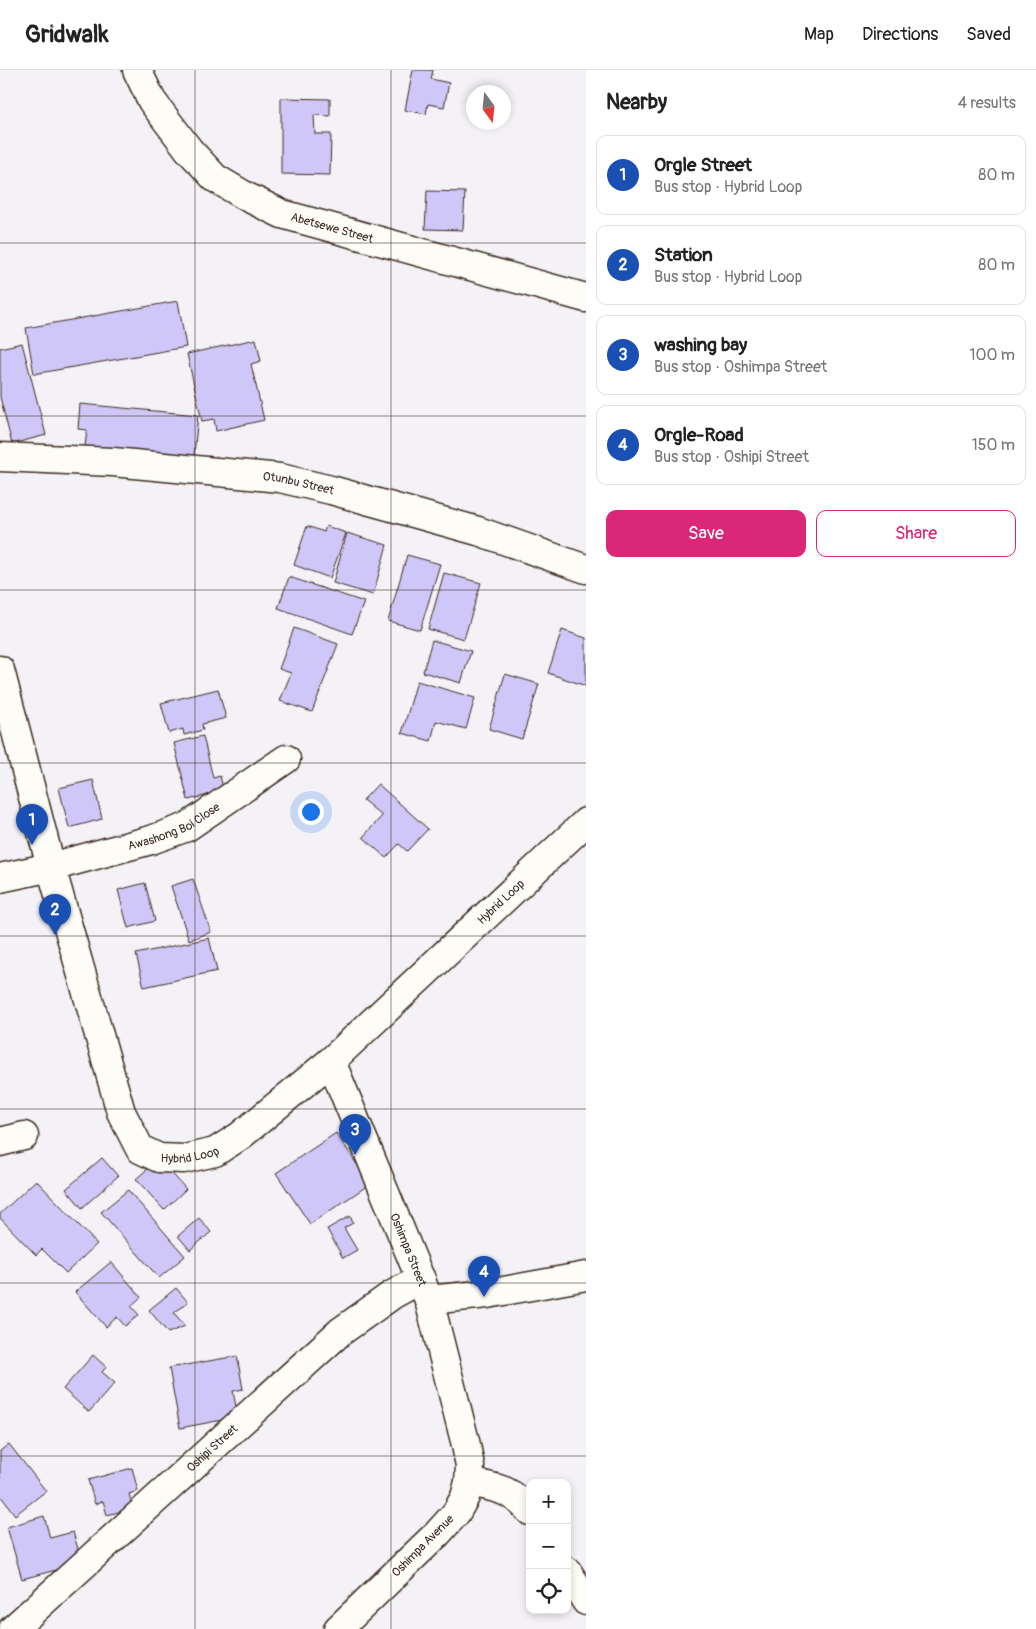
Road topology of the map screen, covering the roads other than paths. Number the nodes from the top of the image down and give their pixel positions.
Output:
1 (137, 70) edge
2 (586, 298) edge
3 (0, 457) edge
4 (586, 569) edge
5 (0, 670) edge
6 (286, 759) dead end
7 (586, 822) edge
8 (51, 867) junction
9 (0, 878) edge
10 (331, 1061) junction
11 (586, 1276) edge
12 (425, 1290) junction
13 (466, 1444) joint
14 (469, 1482) junction
15 (526, 1507) edge
16 (571, 1578) edge
17 (586, 1602) edge
18 (13, 1629) edge
19 (338, 1629) edge

1 - 2 street, Abetsewe Street
3 - 4 street, Otunbu Street
5 - 8 street, Hybrid Loop
6 - 8 street, Awashong Boi Close
7 - 10 street, Hybrid Loop
8 - 9 street, Awashong Boi Close
8 - 10 street, Hybrid Loop
10 - 12 street, Oshimpa Street
11 - 12 street, Oshipi Street
12 - 13 street, Oshimpa Street
12 - 18 street, Oshipi Street
13 - 14 street, Oshimpa Avenue
14 - 15 street
14 - 19 street, Oshimpa Avenue
16 - 17 street

